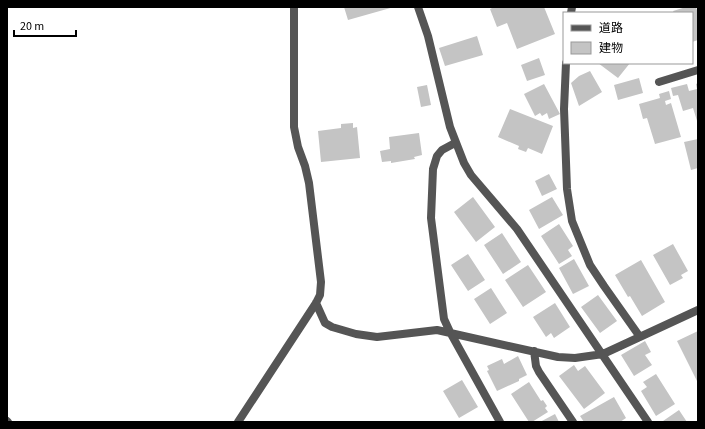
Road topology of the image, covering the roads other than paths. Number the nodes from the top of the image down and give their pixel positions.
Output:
1 (294, 7) edge
2 (418, 7) edge
3 (566, 64) edge
4 (698, 70) edge
5 (659, 82) dead end
6 (456, 143) junction
7 (316, 303) junction
8 (698, 310) edge
9 (450, 332) junction
10 (640, 337) junction
11 (534, 351) junction
12 (603, 354) junction
13 (238, 422) edge
14 (500, 422) edge
15 (573, 422) edge
16 (648, 422) edge

1 - 7 street
2 - 6 street
3 - 10 street
4 - 5 street
6 - 9 street
6 - 12 street
7 - 9 street
7 - 13 street
8 - 10 street
9 - 11 street
9 - 14 street
10 - 12 street
11 - 12 street
11 - 15 street
12 - 16 street

